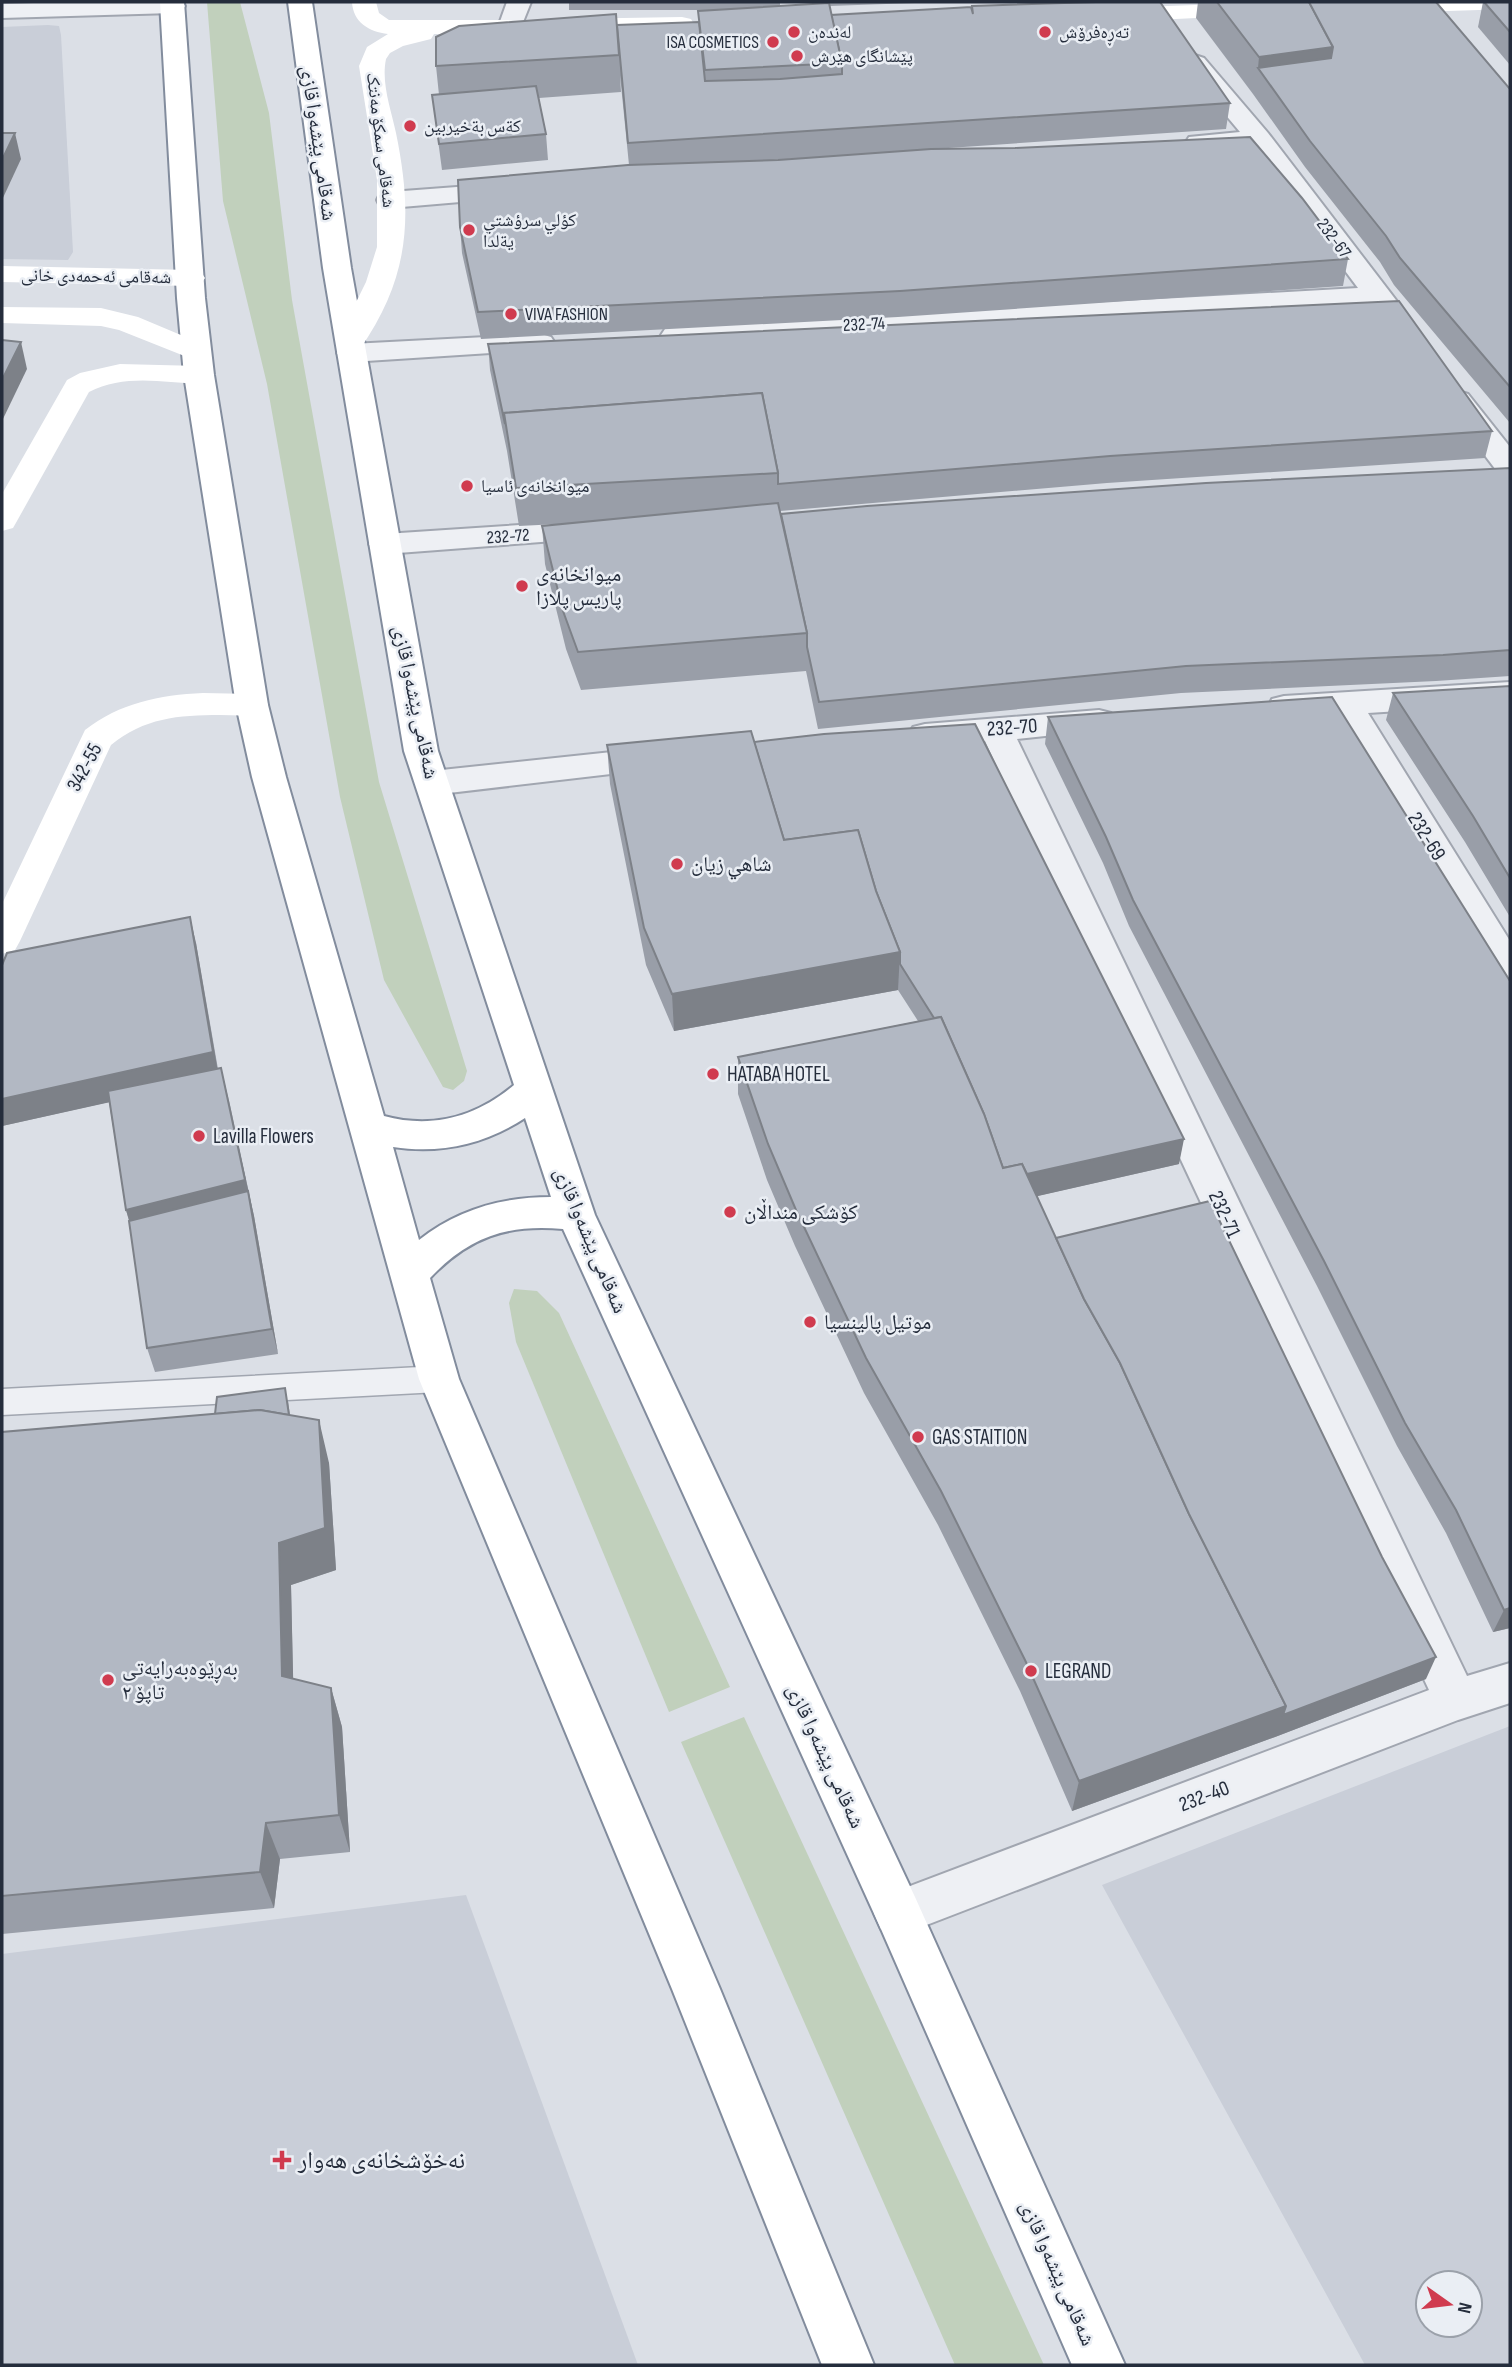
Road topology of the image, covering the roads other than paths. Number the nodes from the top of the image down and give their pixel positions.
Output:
1 (299, 2) edge
2 (363, 2) edge
3 (519, 2) edge
4 (1510, 2) edge
5 (168, 3) edge
6 (1426, 4) junction
7 (1358, 7) edge
8 (1277, 9) edge
9 (2, 11) edge
10 (1154, 13) junction
11 (1088, 16) edge
12 (701, 23) edge
13 (1443, 24) edge
14 (510, 27) junction
15 (452, 28) junction
16 (1259, 139) junction
17 (1176, 145) edge
18 (541, 189) edge
19 (390, 200) junction
20 (2, 274) edge
21 (191, 278) junction
22 (1377, 295) junction
23 (2, 314) edge
24 (1402, 327) edge
25 (652, 337) edge
26 (568, 342) edge
27 (351, 348) junction
28 (198, 364) junction
29 (1443, 381) edge
30 (1501, 470) edge
31 (2, 521) edge
32 (622, 528) edge
33 (385, 544) junction
34 (1510, 693) edge
35 (1345, 703) junction
36 (252, 705) junction
37 (1250, 709) edge
38 (1129, 718) edge
39 (995, 728) junction
40 (900, 737) edge
41 (683, 756) edge
42 (432, 782) junction
43 (2, 941) edge
44 (1510, 970) edge
45 (534, 1089) junction
46 (368, 1126) junction
47 (576, 1215) junction
48 (410, 1274) junction
49 (439, 1379) junction
50 (2, 1402) edge
51 (1510, 1683) edge
52 (1456, 1700) junction
53 (898, 1913) junction
54 (848, 2365) edge
55 (1098, 2365) edge

1 - 27 main road, شەقامی پێشەوا قازی
2 - 15 main road, شەقامی سمکۆ مەنتک
3 - 14 street
4 - 6 main road
5 - 9 street
5 - 21 main road
6 - 7 main road
6 - 13 street
8 - 10 main road
10 - 11 main road
10 - 16 street, 232-67
12 - 14 main road, شەقامی سمکۆ مەنتک
14 - 15 main road, شەقامی سمکۆ مەنتک
15 - 19 main road, شەقامی سمکۆ مەنتک
16 - 17 street
16 - 22 street, 232-67
18 - 19 street
19 - 27 main road, شەقامی سمکۆ مەنتک
20 - 21 main road, شەقامی ئەحمەدی خانی
21 - 28 main road
22 - 24 street, 232-67
22 - 25 street, 232-74
23 - 28 main road, شەقامی ئەحمەدی خانی
26 - 27 street
27 - 33 main road, شەقامی پێشەوا قازی
28 - 31 main road
28 - 36 main road
29 - 30 street
32 - 33 street, 232-72
33 - 42 main road, شەقامی پێشەوا قازی
34 - 35 street
35 - 37 street
35 - 44 street, 232-69
36 - 43 main road, 342-55
36 - 46 main road
38 - 39 street, 232-70
39 - 40 street, 232-70
39 - 52 street, 232-71
41 - 42 street
42 - 45 main road, شەقامی پێشەوا قازی
45 - 46 main road
45 - 47 main road, شەقامی پێشەوا قازی
46 - 48 main road
47 - 48 main road
47 - 53 main road, شەقامی پێشەوا قازی
48 - 49 main road
49 - 50 lane
49 - 54 main road
51 - 52 street, 232-40
52 - 53 street, 232-40
53 - 55 main road, شەقامی پێشەوا قازی

